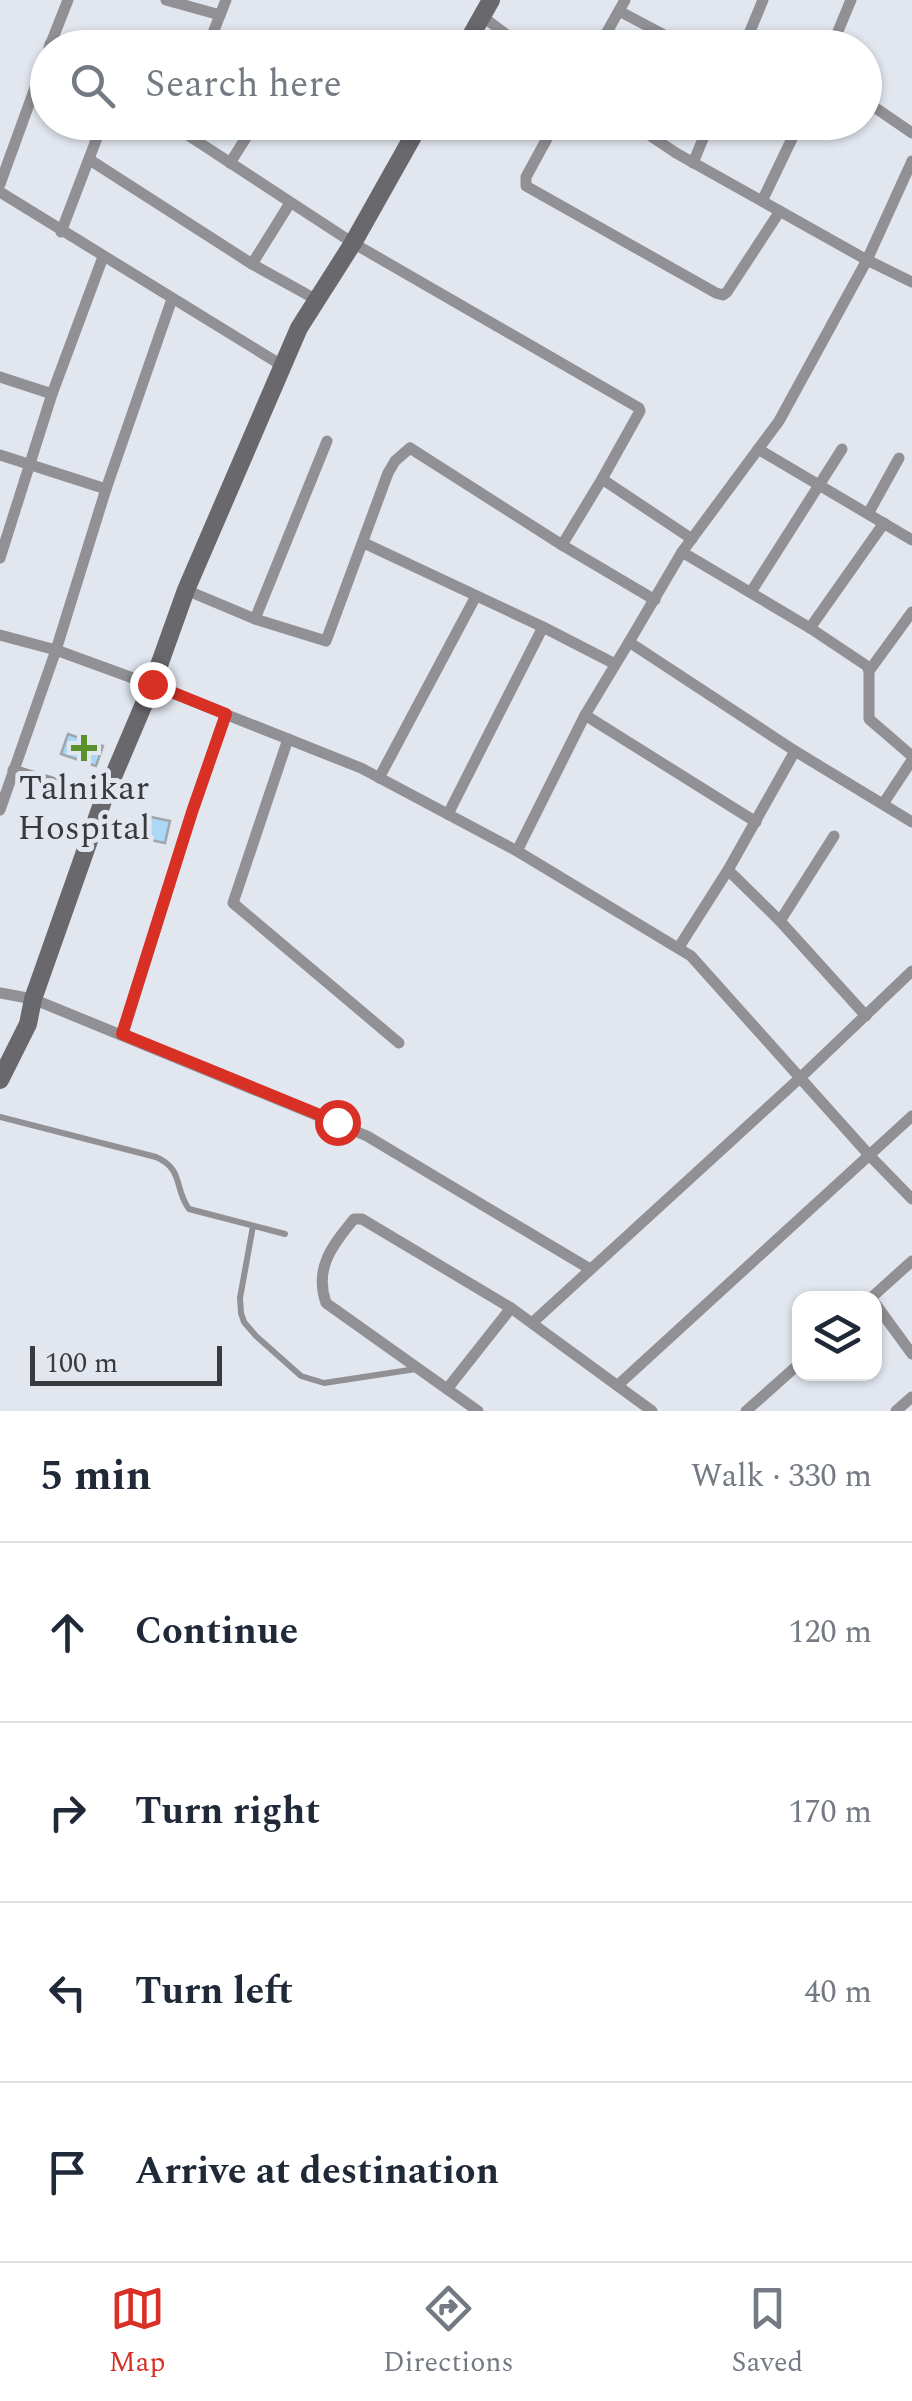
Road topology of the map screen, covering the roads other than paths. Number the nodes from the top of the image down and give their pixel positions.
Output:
1 (68, 0) edge
2 (166, 0) edge
3 (226, 0) edge
4 (763, 0) edge
5 (851, 0) edge
6 (622, 6) edge
7 (486, 8) edge
8 (220, 16) junction
9 (56, 30) edge
10 (215, 30) edge
11 (474, 30) edge
12 (507, 30) edge
13 (608, 30) edge
14 (660, 30) edge
15 (750, 30) edge
16 (838, 30) edge
17 (30, 101) edge
18 (882, 112) edge
19 (912, 133) edge
20 (97, 140) edge
21 (196, 140) edge
22 (244, 140) edge
23 (412, 140) edge
24 (546, 140) edge
25 (658, 140) edge
26 (702, 140) edge
27 (791, 140) edge
28 (90, 160) junction
29 (912, 161) edge
30 (230, 162) junction
31 (693, 162) junction
32 (0, 184) edge
33 (0, 192) edge
34 (762, 201) junction
35 (290, 202) junction
36 (780, 212) junction
37 (61, 232) junction
38 (353, 244) junction
39 (103, 257) junction
40 (867, 260) junction
41 (252, 264) junction
42 (912, 282) edge
43 (172, 299) junction
44 (317, 300) junction
45 (283, 366) junction
46 (0, 377) edge
47 (52, 394) junction
48 (327, 441) dead end
49 (758, 449) junction
50 (842, 449) dead end
51 (0, 456) edge
52 (898, 458) dead end
53 (30, 464) junction
54 (602, 479) junction
55 (818, 485) junction
56 (106, 489) junction
57 (868, 514) junction
58 (884, 524) junction
59 (692, 539) junction
60 (912, 540) edge
61 (364, 542) junction
62 (562, 544) junction
63 (682, 552) junction
64 (0, 558) edge
65 (186, 590) junction
66 (752, 592) junction
67 (476, 596) junction
68 (654, 600) junction
69 (912, 612) edge
70 (255, 618) junction
71 (544, 627) junction
72 (810, 628) junction
73 (0, 635) edge
74 (629, 642) junction
75 (56, 650) junction
76 (615, 664) junction
77 (870, 671) junction
78 (152, 684) junction
79 (226, 714) junction
80 (585, 715) junction
81 (288, 739) junction
82 (795, 752) junction
83 (912, 758) edge
84 (13, 770) junction
85 (380, 778) junction
86 (104, 798) junction
87 (884, 804) junction
88 (0, 810) edge
89 (448, 814) junction
90 (756, 822) junction
91 (912, 822) edge
92 (834, 836) dead end
93 (517, 851) junction
94 (728, 870) junction
95 (780, 921) junction
96 (679, 948) junction
97 (912, 971) edge
98 (0, 993) edge
99 (33, 999) junction
100 (866, 1016) junction
101 (122, 1034) junction
102 (399, 1044) dead end
103 (801, 1077) junction
104 (0, 1080) edge
105 (912, 1116) edge
106 (0, 1117) edge
107 (870, 1156) junction
108 (912, 1200) edge
109 (253, 1226) junction
110 (286, 1234) dead end
111 (912, 1262) edge
112 (590, 1269) junction
113 (881, 1291) edge
114 (511, 1308) junction
115 (882, 1313) edge
116 (532, 1322) junction
117 (912, 1354) edge
118 (418, 1368) junction
119 (792, 1369) edge
120 (618, 1386) junction
121 (447, 1389) junction
122 (912, 1397) edge
123 (478, 1411) edge
124 (652, 1411) edge
125 (746, 1411) edge
126 (896, 1411) edge

1 - 9 street
2 - 8 street
3 - 8 street
4 - 15 street
5 - 16 street
6 - 13 street
6 - 14 street
7 - 11 street
7 - 12 street
8 - 10 street
17 - 32 street
18 - 19 street
20 - 28 street
21 - 30 street
22 - 30 street
23 - 38 street
24 - 36 street
25 - 31 street
26 - 31 street
27 - 34 street
28 - 37 street
28 - 41 street
29 - 40 street
30 - 35 street
31 - 34 street
33 - 37 street
34 - 36 street
35 - 38 street
35 - 41 street
36 - 40 street
37 - 39 street
38 - 44 street
38 - 54 street
39 - 43 street
39 - 47 street
40 - 42 street
40 - 49 street
41 - 44 street
43 - 45 street
43 - 56 street
44 - 45 street
45 - 65 street
46 - 47 street
47 - 53 street
48 - 70 street
49 - 55 street
49 - 59 street
50 - 55 street
51 - 53 street
52 - 57 street
53 - 56 street
53 - 64 street
54 - 59 street
54 - 62 street
55 - 57 street
55 - 66 street
56 - 75 street
57 - 58 street
58 - 60 street
58 - 72 street
59 - 63 street
61 - 62 street
61 - 67 street
61 - 70 street
62 - 68 street
63 - 66 street
63 - 68 street
65 - 70 street
65 - 78 street
66 - 72 street
67 - 71 street
67 - 85 street
68 - 74 street
69 - 77 street
71 - 76 street
71 - 89 street
72 - 77 street
73 - 75 street
74 - 76 street
74 - 82 street
75 - 78 street
75 - 84 street
76 - 80 street
77 - 83 street
78 - 79 street
78 - 86 street
79 - 81 street
79 - 101 street
80 - 90 street
80 - 93 street
81 - 85 street
81 - 102 street
82 - 87 street
82 - 90 street
83 - 87 street
84 - 86 street
84 - 88 street
85 - 89 street
86 - 99 street
87 - 91 street
89 - 93 street
90 - 94 street
92 - 95 street
93 - 96 street
94 - 95 street
94 - 96 street
95 - 100 street
96 - 103 street
97 - 100 street
98 - 99 street
99 - 101 street
99 - 104 street
100 - 103 street
101 - 112 street
103 - 107 street
103 - 112 street
105 - 107 street
106 - 109 lane
107 - 108 street
107 - 120 street
109 - 110 lane
109 - 118 lane
111 - 113 street
112 - 116 street
114 - 116 street
114 - 118 street
114 - 121 street
115 - 117 street
116 - 120 street
118 - 121 street
119 - 125 street
120 - 124 street
121 - 123 street
122 - 126 street

